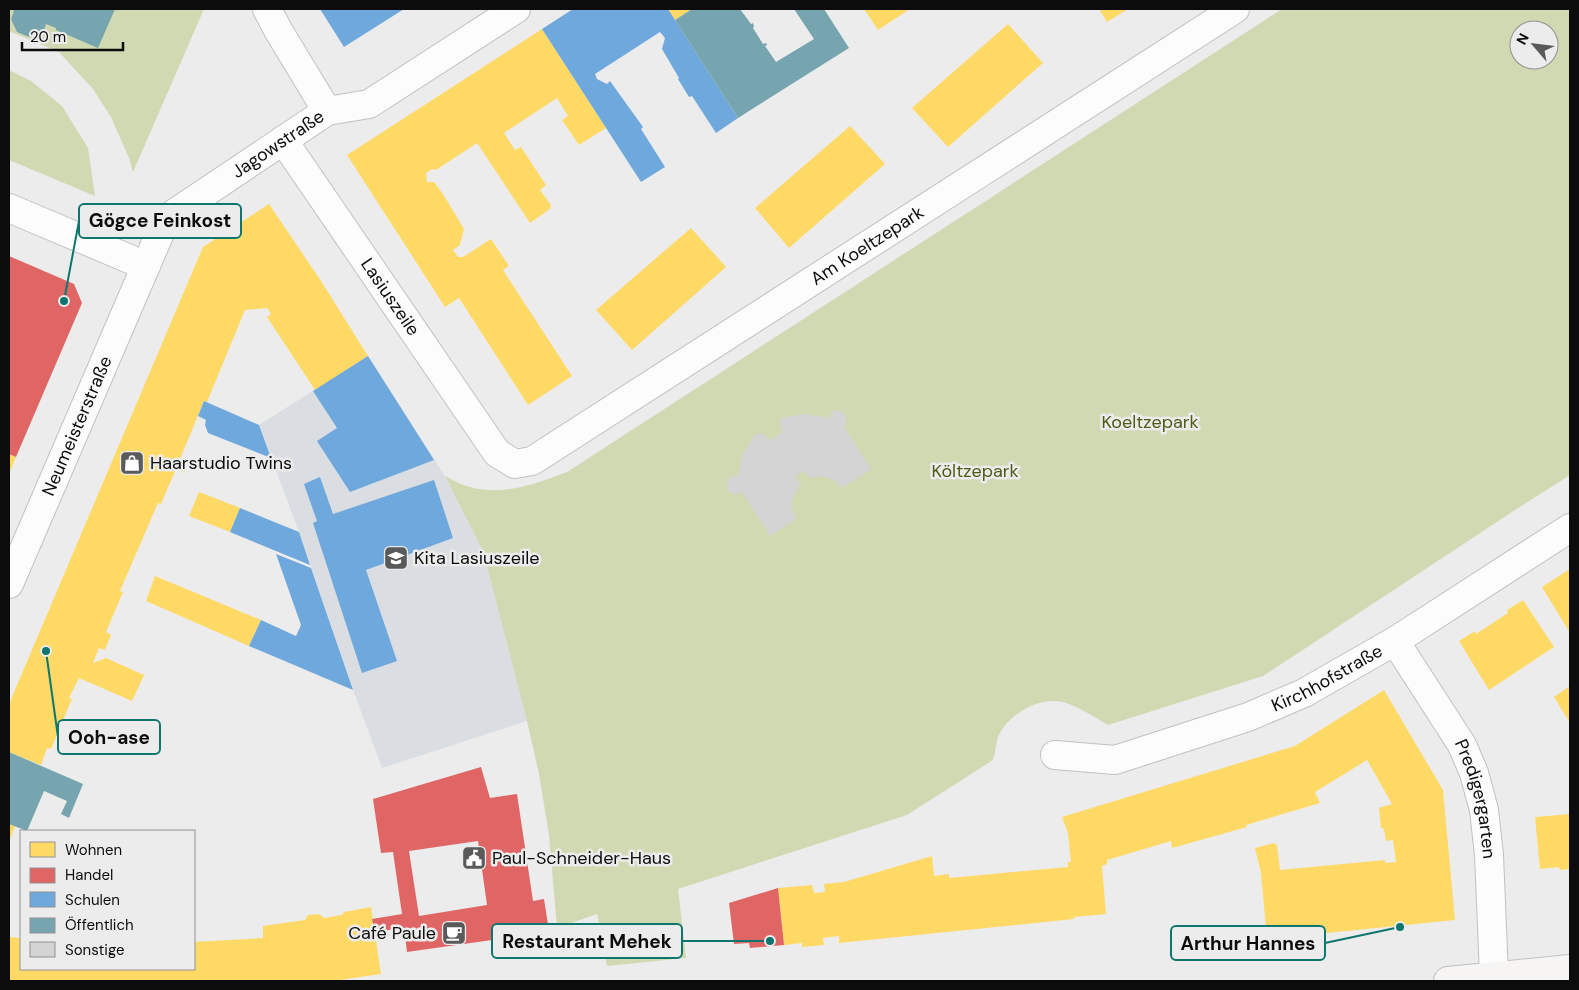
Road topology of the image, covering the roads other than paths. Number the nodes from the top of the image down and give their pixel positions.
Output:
1 (267, 9) edge
2 (516, 9) edge
3 (1235, 9) edge
4 (326, 112) junction
5 (283, 140) junction
6 (9, 208) edge
7 (146, 266) junction
8 (496, 453) joint
9 (1570, 528) edge
10 (9, 584) edge
11 (1395, 641) junction
12 (1055, 755) dead end
13 (1570, 969) edge
14 (1494, 976) junction
15 (1448, 981) edge

1 - 4 street
2 - 4 street, Jagowstraße
3 - 8 street, Am Koeltzepark
4 - 5 street, Jagowstraße
5 - 7 street, Jagowstraße
5 - 8 street, Lasiuszeile
6 - 7 street
7 - 10 street, Neumeisterstraße
9 - 11 street, Kirchhofstraße
11 - 12 street, Kirchhofstraße
11 - 14 street, Predigergarten
13 - 14 street
14 - 15 street

